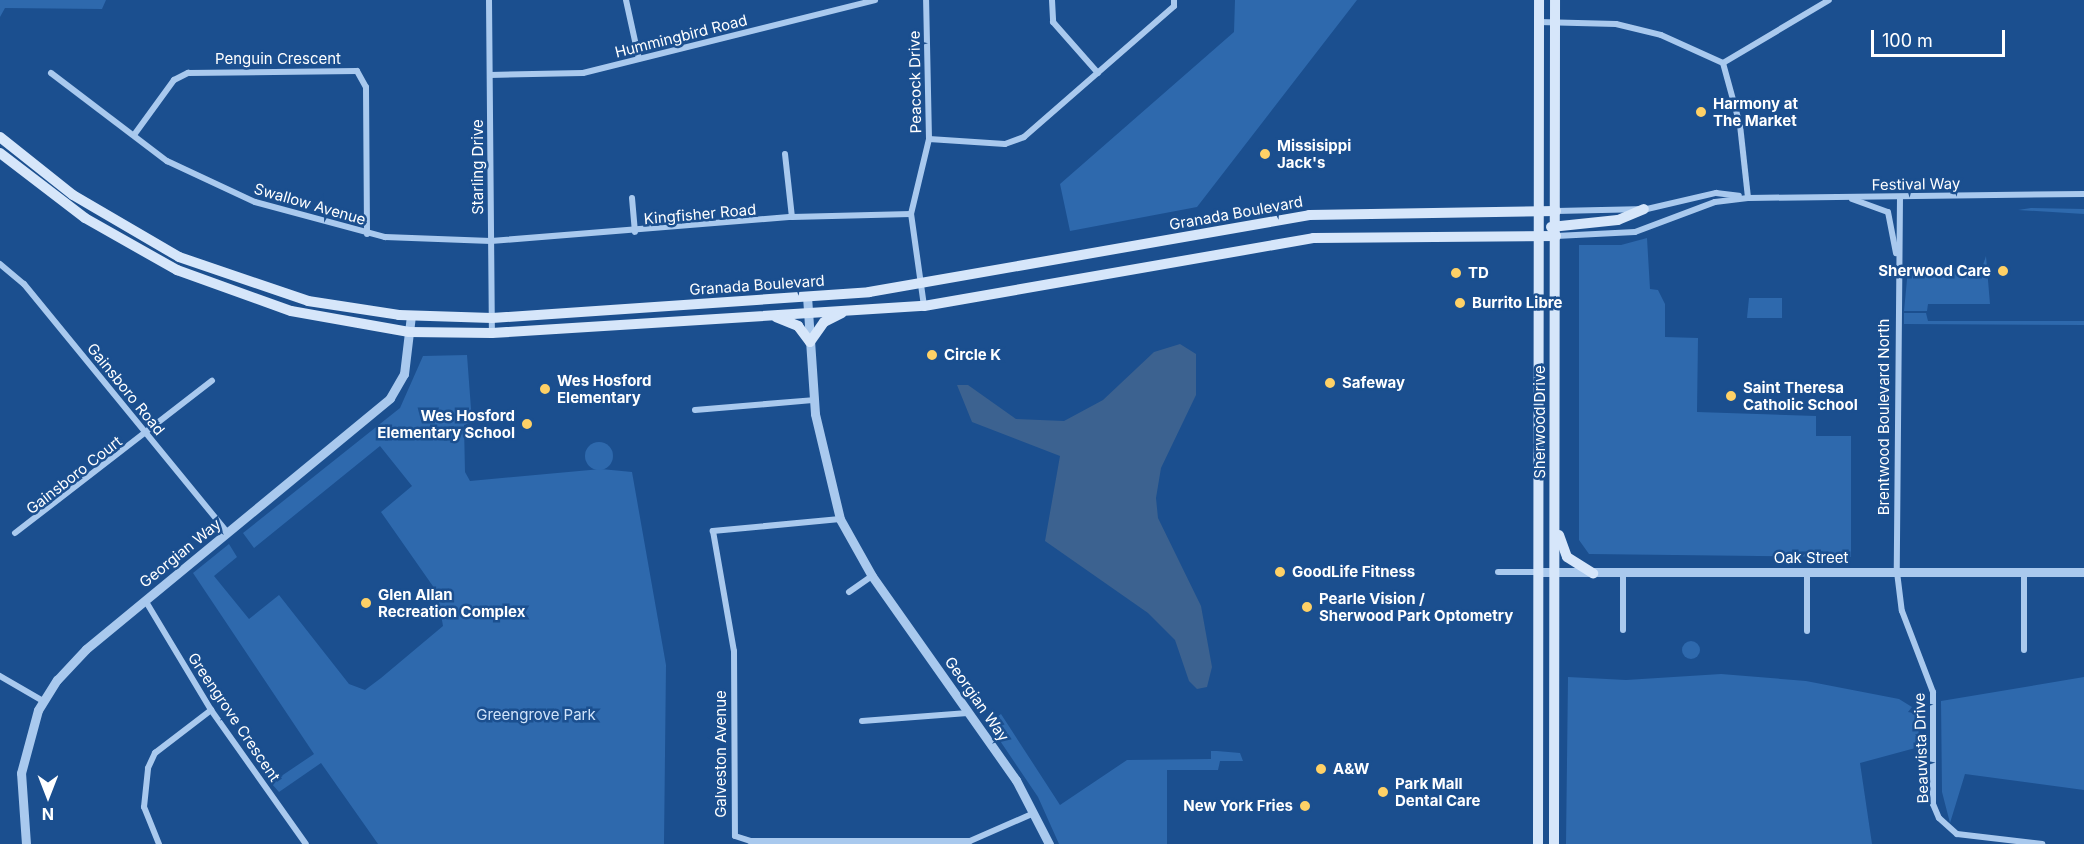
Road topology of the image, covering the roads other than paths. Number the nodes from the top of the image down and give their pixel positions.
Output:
1 (489, 0) edge
2 (626, 0) edge
3 (875, 0) edge
4 (926, 0) edge
5 (1052, 0) edge
6 (1174, 0) edge
7 (1539, 0) edge
8 (1555, 0) edge
9 (1829, 0) edge
10 (1539, 22) junction
11 (1555, 22) junction
12 (639, 59) junction
13 (1723, 63) junction
14 (51, 73) dead end
15 (1098, 73) junction
16 (490, 75) junction
17 (134, 135) junction
18 (0, 137) edge
19 (929, 139) junction
20 (0, 153) edge
21 (785, 154) dead end
22 (2084, 194) edge
23 (1842, 196) junction
24 (1900, 197) junction
25 (632, 198) dead end
26 (1748, 198) junction
27 (1644, 209) junction
28 (1539, 210) junction
29 (1556, 210) junction
30 (912, 214) junction
31 (792, 217) junction
32 (1556, 231) junction
33 (635, 232) junction
34 (367, 234) junction
35 (1539, 236) junction
36 (491, 241) junction
37 (1898, 262) junction
38 (0, 264) edge
39 (921, 286) junction
40 (807, 296) junction
41 (924, 306) junction
42 (849, 310) junction
43 (808, 313) junction
44 (411, 315) junction
45 (770, 315) junction
46 (492, 318) junction
47 (410, 332) junction
48 (492, 333) junction
49 (810, 342) junction
50 (212, 381) dead end
51 (813, 400) junction
52 (695, 410) dead end
53 (146, 434) junction
54 (840, 519) junction
55 (1555, 526) junction
56 (15, 533) dead end
57 (229, 534) junction
58 (1498, 572) dead end
59 (1538, 572) junction
60 (1897, 572) junction
61 (2024, 572) junction
62 (2084, 572) edge
63 (1555, 573) junction
64 (1593, 573) junction
65 (1623, 573) junction
66 (1807, 573) junction
67 (872, 576) junction
68 (849, 592) dead end
69 (145, 600) junction
70 (1623, 630) dead end
71 (1807, 631) dead end
72 (2024, 650) dead end
73 (0, 676) edge
74 (43, 701) junction
75 (211, 710) junction
76 (968, 713) junction
77 (862, 721) dead end
78 (1034, 813) junction
79 (26, 844) edge
80 (159, 844) edge
81 (306, 844) edge
82 (1049, 844) edge
83 (1539, 844) edge
84 (1554, 844) edge
85 (2042, 844) edge

1 - 16 street, Starling Drive
2 - 12 street
3 - 12 street, Hummingbird Road
4 - 19 street, Peacock Drive
5 - 15 street
6 - 15 street
7 - 10 main road, Sherwood Drive
8 - 11 main road, Sherwood Drive
9 - 13 street
10 - 11 street
10 - 28 main road, Sherwood Drive
11 - 13 street
11 - 29 main road, Sherwood Drive
12 - 16 street, Hummingbird Road
13 - 26 street
14 - 17 street, Swallow Avenue
15 - 19 street
16 - 36 street, Starling Drive
17 - 34 street, Swallow Avenue
17 - 34 street, Penguin Crescent
18 - 44 main road, Granada Boulevard
19 - 30 street, Peacock Drive
20 - 47 main road, Granada Boulevard
21 - 31 street
22 - 24 street, Festival Way
23 - 24 street, Festival Way
23 - 26 street, Festival Way
23 - 37 street
24 - 37 street
25 - 33 street
26 - 27 street, Festival Way
26 - 32 street, Festival Way
27 - 29 street, Festival Way
27 - 32 main road, Granada Boulevard
28 - 29 main road, Granada Boulevard
28 - 35 main road, Sherwood Drive
28 - 39 main road, Granada Boulevard
29 - 32 main road, Sherwood Drive
30 - 31 street, Kingfisher Road
30 - 39 street, Peacock Drive
31 - 33 street, Kingfisher Road
32 - 35 main road, Granada Boulevard
32 - 55 main road, Sherwood Drive
33 - 36 street, Kingfisher Road
34 - 36 street, Swallow Avenue
35 - 41 main road, Granada Boulevard
35 - 59 main road, Sherwood Drive
36 - 46 street, Starling Drive
37 - 60 street, Brentwood Boulevard North
38 - 53 street, Gainsboro Road
39 - 40 main road, Granada Boulevard
39 - 41 street, Peacock Drive
40 - 43 street, Georgian Way
40 - 46 main road, Granada Boulevard
41 - 42 main road, Granada Boulevard
42 - 43 main road, Granada Boulevard
42 - 49 main road
43 - 45 main road, Granada Boulevard
43 - 49 street, Georgian Way
44 - 46 main road, Granada Boulevard
44 - 47 street, Georgian Way
45 - 48 main road, Granada Boulevard
45 - 49 main road
46 - 48 street, Starling Drive
47 - 48 main road, Granada Boulevard
47 - 57 street, Georgian Way
49 - 51 street, Georgian Way
50 - 53 street, Gainsboro Court
51 - 52 street
51 - 54 street, Georgian Way
53 - 56 street, Gainsboro Court
53 - 57 street, Gainsboro Road
54 - 67 street, Georgian Way
54 - 78 street, Galveston Avenue
55 - 63 main road, Sherwood Drive
55 - 64 main road
57 - 69 street, Georgian Way
58 - 59 street
59 - 63 street, Oak Street
59 - 83 main road, Sherwood Drive
60 - 61 street, Oak Street
60 - 66 street, Oak Street
60 - 85 street, Beauvista Drive
61 - 62 street, Oak Street
61 - 72 street
63 - 64 street, Oak Street
63 - 84 main road, Sherwood Drive
64 - 65 street, Oak Street
65 - 66 street, Oak Street
65 - 70 street
66 - 71 street
67 - 68 street
67 - 76 street, Georgian Way
69 - 74 street, Georgian Way
69 - 75 street, Greengrove Crescent
73 - 74 street
74 - 79 street, Georgian Way
75 - 80 street
75 - 81 street, Greengrove Crescent
76 - 77 street
76 - 78 street, Georgian Way
78 - 82 street, Georgian Way

